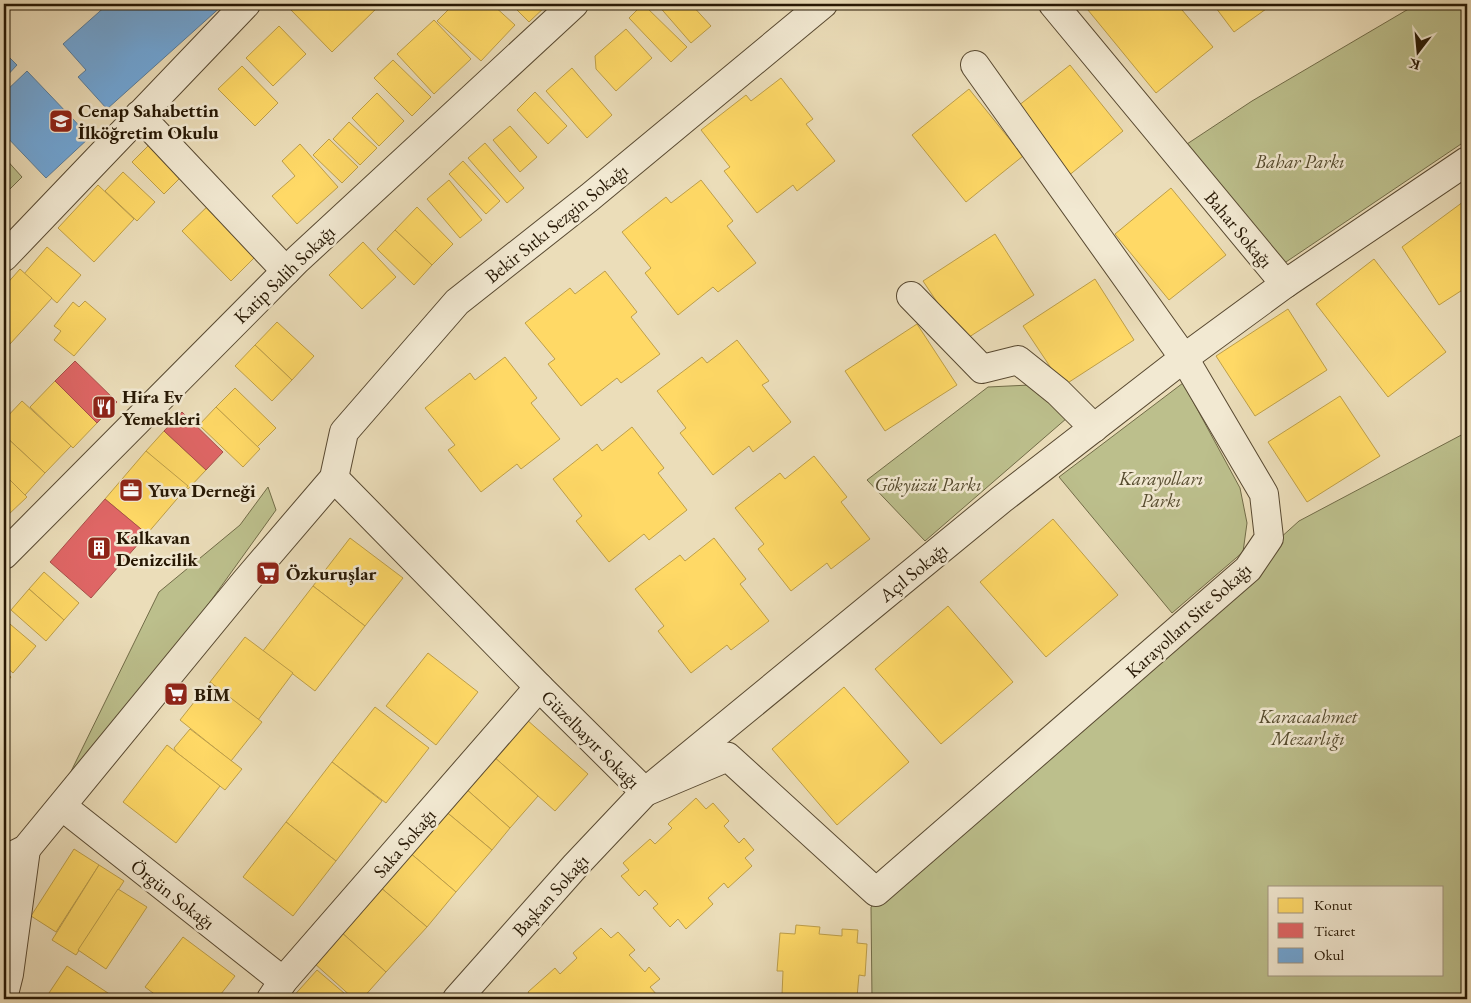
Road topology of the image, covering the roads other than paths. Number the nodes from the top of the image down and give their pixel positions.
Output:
1 (246, 4) edge
2 (574, 4) edge
3 (823, 4) edge
4 (1053, 4) edge
5 (975, 65) dead end
6 (139, 115) junction
7 (1467, 161) edge
8 (4, 257) edge
9 (286, 271) junction
10 (1285, 284) junction
11 (911, 296) dead end
12 (1184, 358) junction
13 (1094, 428) junction
14 (334, 478) junction
15 (4, 555) edge
16 (539, 688) junction
17 (646, 792) junction
18 (63, 807) junction
19 (15, 854) edge
20 (876, 892) joint
21 (277, 990) edge
22 (4, 994) edge
23 (457, 999) edge

1 - 6 street
2 - 9 street, Katip Salih Sokağı
3 - 14 street, Bekir Sıtkı Sezgin Sokağı
4 - 10 street, Bahar Sokağı
5 - 12 street, Karayolları Site Sokağı
6 - 8 street
6 - 9 street
7 - 10 street, Bahar Sokağı
9 - 15 street, Katip Salih Sokağı
10 - 12 street
11 - 13 street
12 - 13 street, Açıl Sokağı
12 - 20 street, Karayolları Site Sokağı
13 - 17 street, Açıl Sokağı
14 - 16 street, Güzelbayır Sokağı
14 - 18 street
16 - 17 street, Güzelbayır Sokağı
16 - 21 street, Saka Sokağı
17 - 20 street, Güzelbayır Sokağı
17 - 23 street, Başkan Sokağı
18 - 19 street
18 - 21 street, Örgün Sokağı
19 - 22 street

